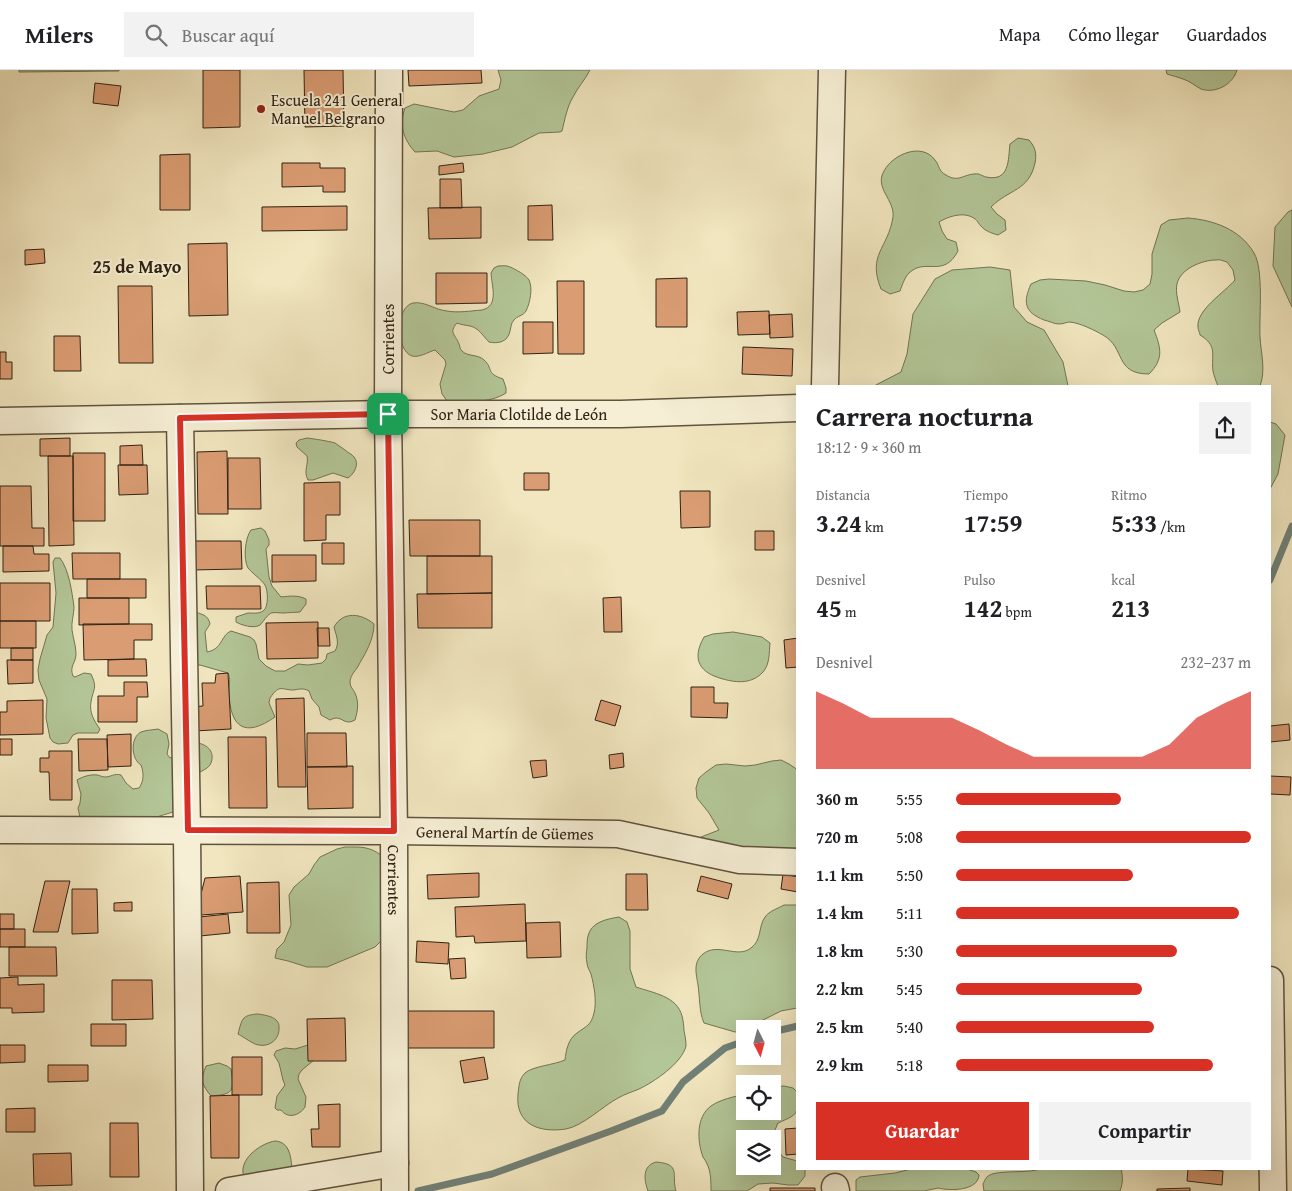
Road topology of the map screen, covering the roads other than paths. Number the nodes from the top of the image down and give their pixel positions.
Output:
1 (389, 70) edge
2 (832, 70) edge
3 (825, 385) edge
4 (796, 408) edge
5 (388, 414) junction
6 (180, 418) junction
7 (0, 421) edge
8 (0, 830) edge
9 (188, 830) junction
10 (394, 831) junction
11 (796, 862) edge
12 (1271, 1050) edge
13 (395, 1178) edge
14 (190, 1191) edge
15 (230, 1191) edge
16 (1273, 1191) edge

1 - 5 street, Corrientes
2 - 3 street
4 - 5 street, Sor Maria Clotilde de León
5 - 6 street, Sor Maria Clotilde de León
5 - 10 street, Corrientes
6 - 7 street, Sor Maria Clotilde de León
6 - 9 street
8 - 9 street, General Martín de Güemes
9 - 10 street, General Martín de Güemes
9 - 14 street
10 - 11 street, General Martín de Güemes
10 - 13 street, Corrientes
12 - 16 street
13 - 15 street

